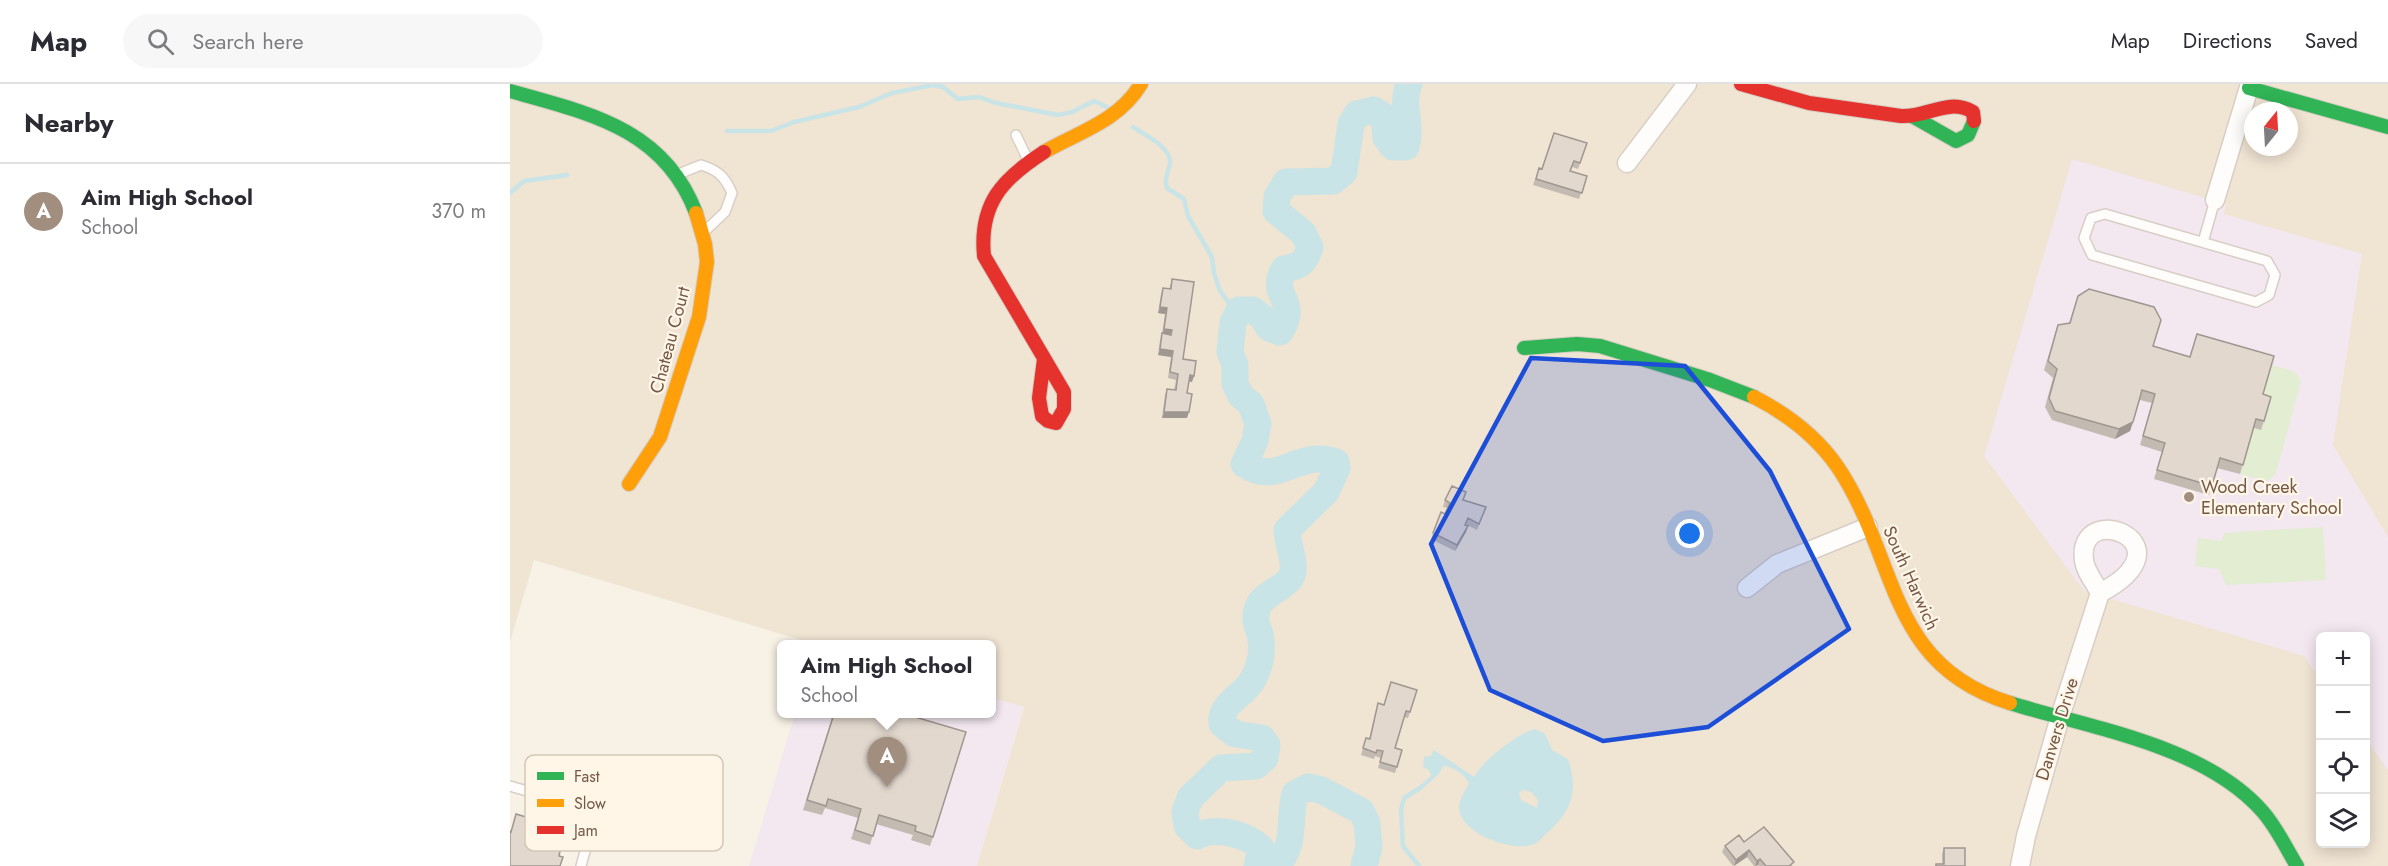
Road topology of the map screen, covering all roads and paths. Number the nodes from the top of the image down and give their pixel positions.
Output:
1 (1141, 84) edge
2 (1687, 84) edge
3 (1741, 84) edge
4 (2249, 86) edge
5 (510, 91) edge
6 (1912, 116) dead end
7 (2388, 127) edge
8 (1016, 135) dead end
9 (1029, 162) junction
10 (1627, 163) dead end
11 (675, 176) junction
12 (2215, 200) joint
13 (703, 234) junction
14 (2203, 242) junction
15 (1524, 348) dead end
16 (1044, 359) dead end
17 (629, 484) dead end
18 (1868, 526) junction
19 (1747, 588) dead end
20 (2100, 593) dead end
21 (2060, 717) junction
22 (510, 786) edge
23 (525, 791) edge
24 (585, 851) edge
25 (581, 866) edge
26 (2020, 866) edge
27 (2297, 866) edge

1 - 9 street
2 - 10 street
3 - 6 street
4 - 7 street
4 - 12 street
5 - 11 street, Chateau Court
8 - 9 lane
9 - 16 street
11 - 13 street, Chateau Court
11 - 13 lane
12 - 14 lane
13 - 17 street, Chateau Court
14 - 14 lane
15 - 18 street, South Harwich
18 - 19 street
18 - 21 street, South Harwich
20 - 21 street, Danvers Drive
21 - 26 street, Danvers Drive
21 - 27 street, South Harwich
22 - 23 lane
24 - 25 lane

